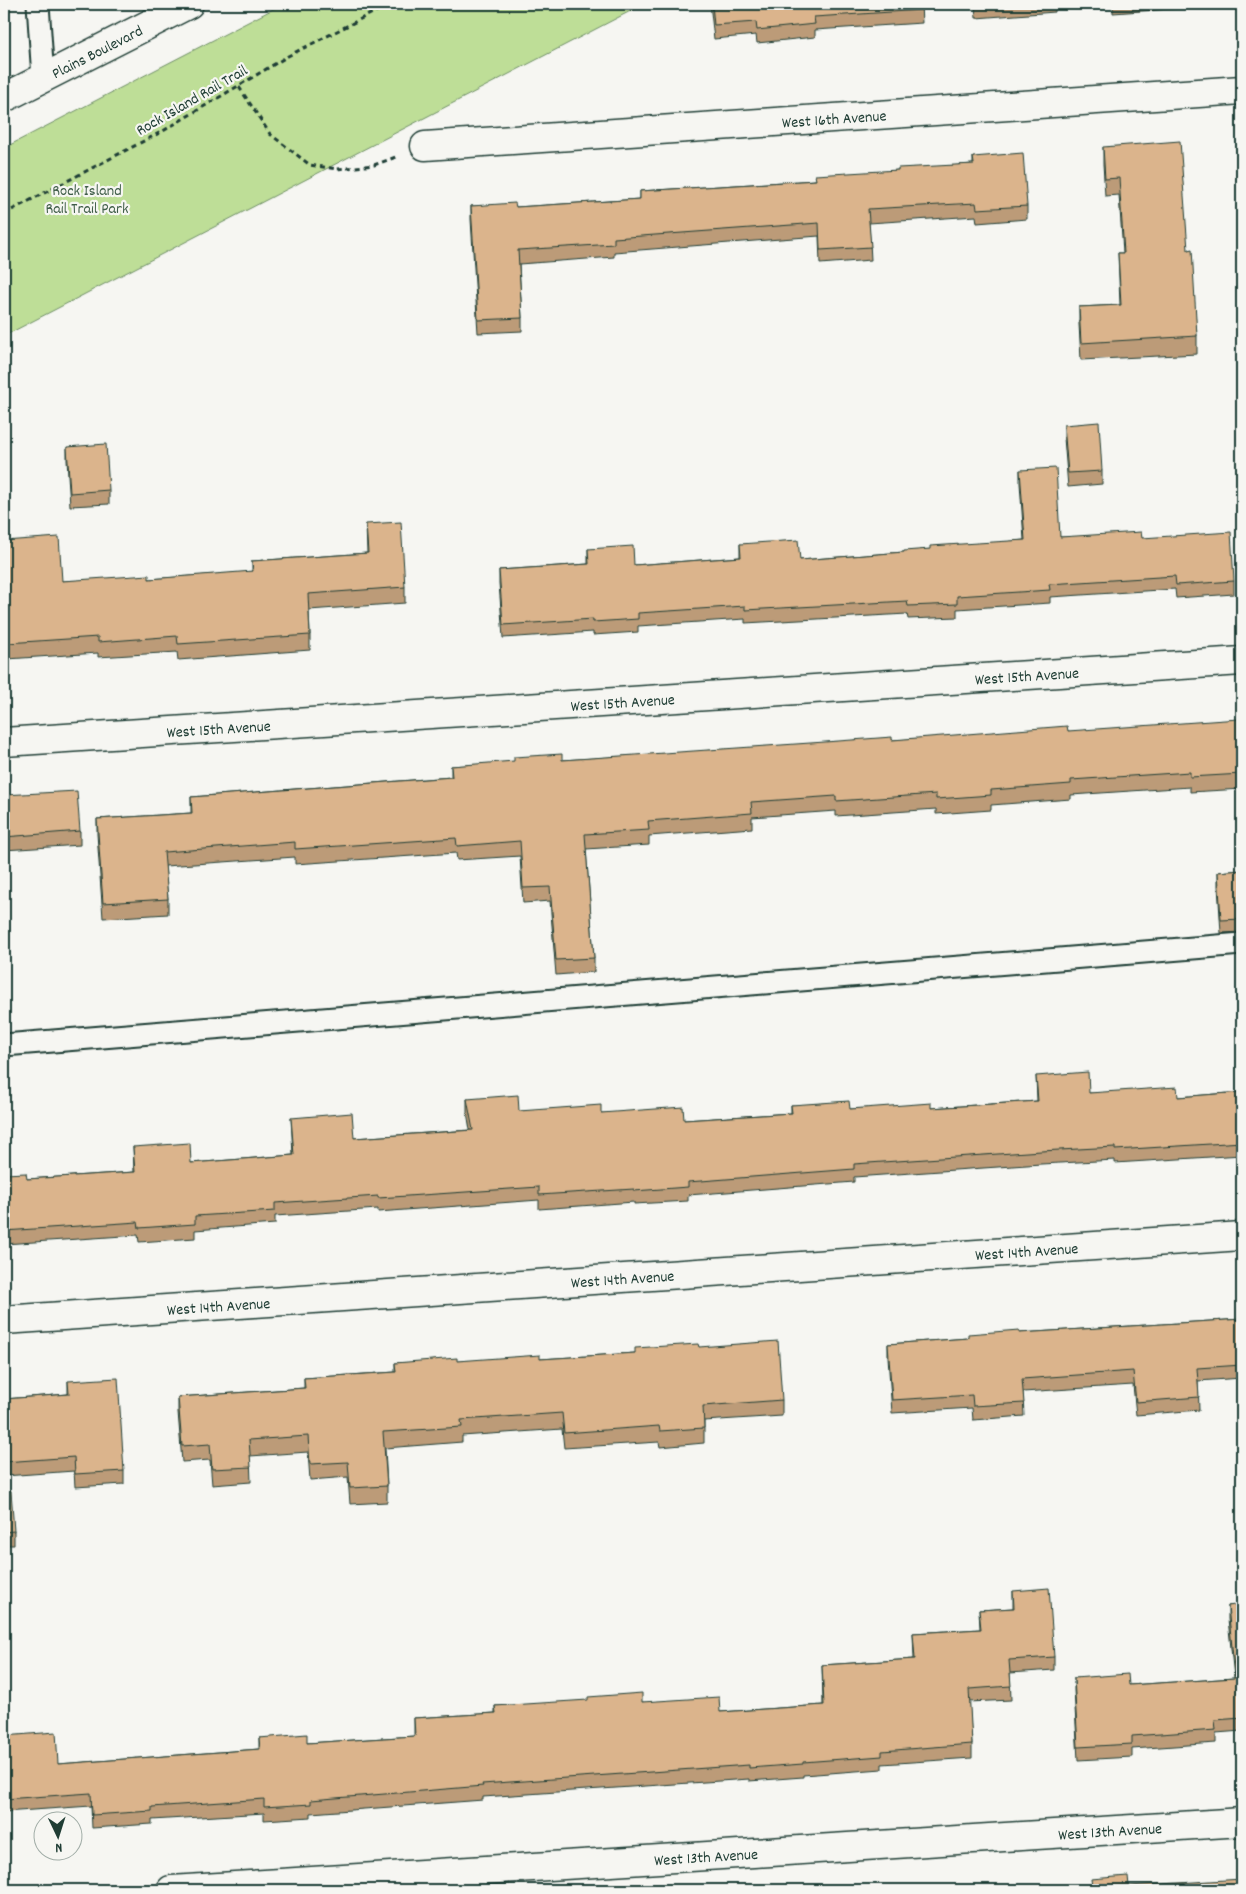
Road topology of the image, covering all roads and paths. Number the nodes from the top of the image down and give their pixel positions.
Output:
1 (38, 4) edge
2 (189, 4) edge
3 (390, 4) edge
4 (43, 78) junction
5 (239, 87) junction
6 (1242, 90) edge
7 (4, 98) edge
8 (425, 146) joint
9 (4, 214) edge
10 (1242, 661) edge
11 (4, 742) edge
12 (1242, 944) edge
13 (4, 1045) edge
14 (1242, 1236) edge
15 (4, 1320) edge
16 (1242, 1822) edge
17 (171, 1890) edge

1 - 4 lane
2 - 4 street, Plains Boulevard
3 - 5 path, Rock Island Rail Trail
4 - 7 street, Plains Boulevard
5 - 8 path
5 - 9 path, Rock Island Rail Trail
6 - 8 street, West 16th Avenue
10 - 11 street, West 15th Avenue
12 - 13 lane
14 - 15 street, West 14th Avenue
16 - 17 street, West 13th Avenue

